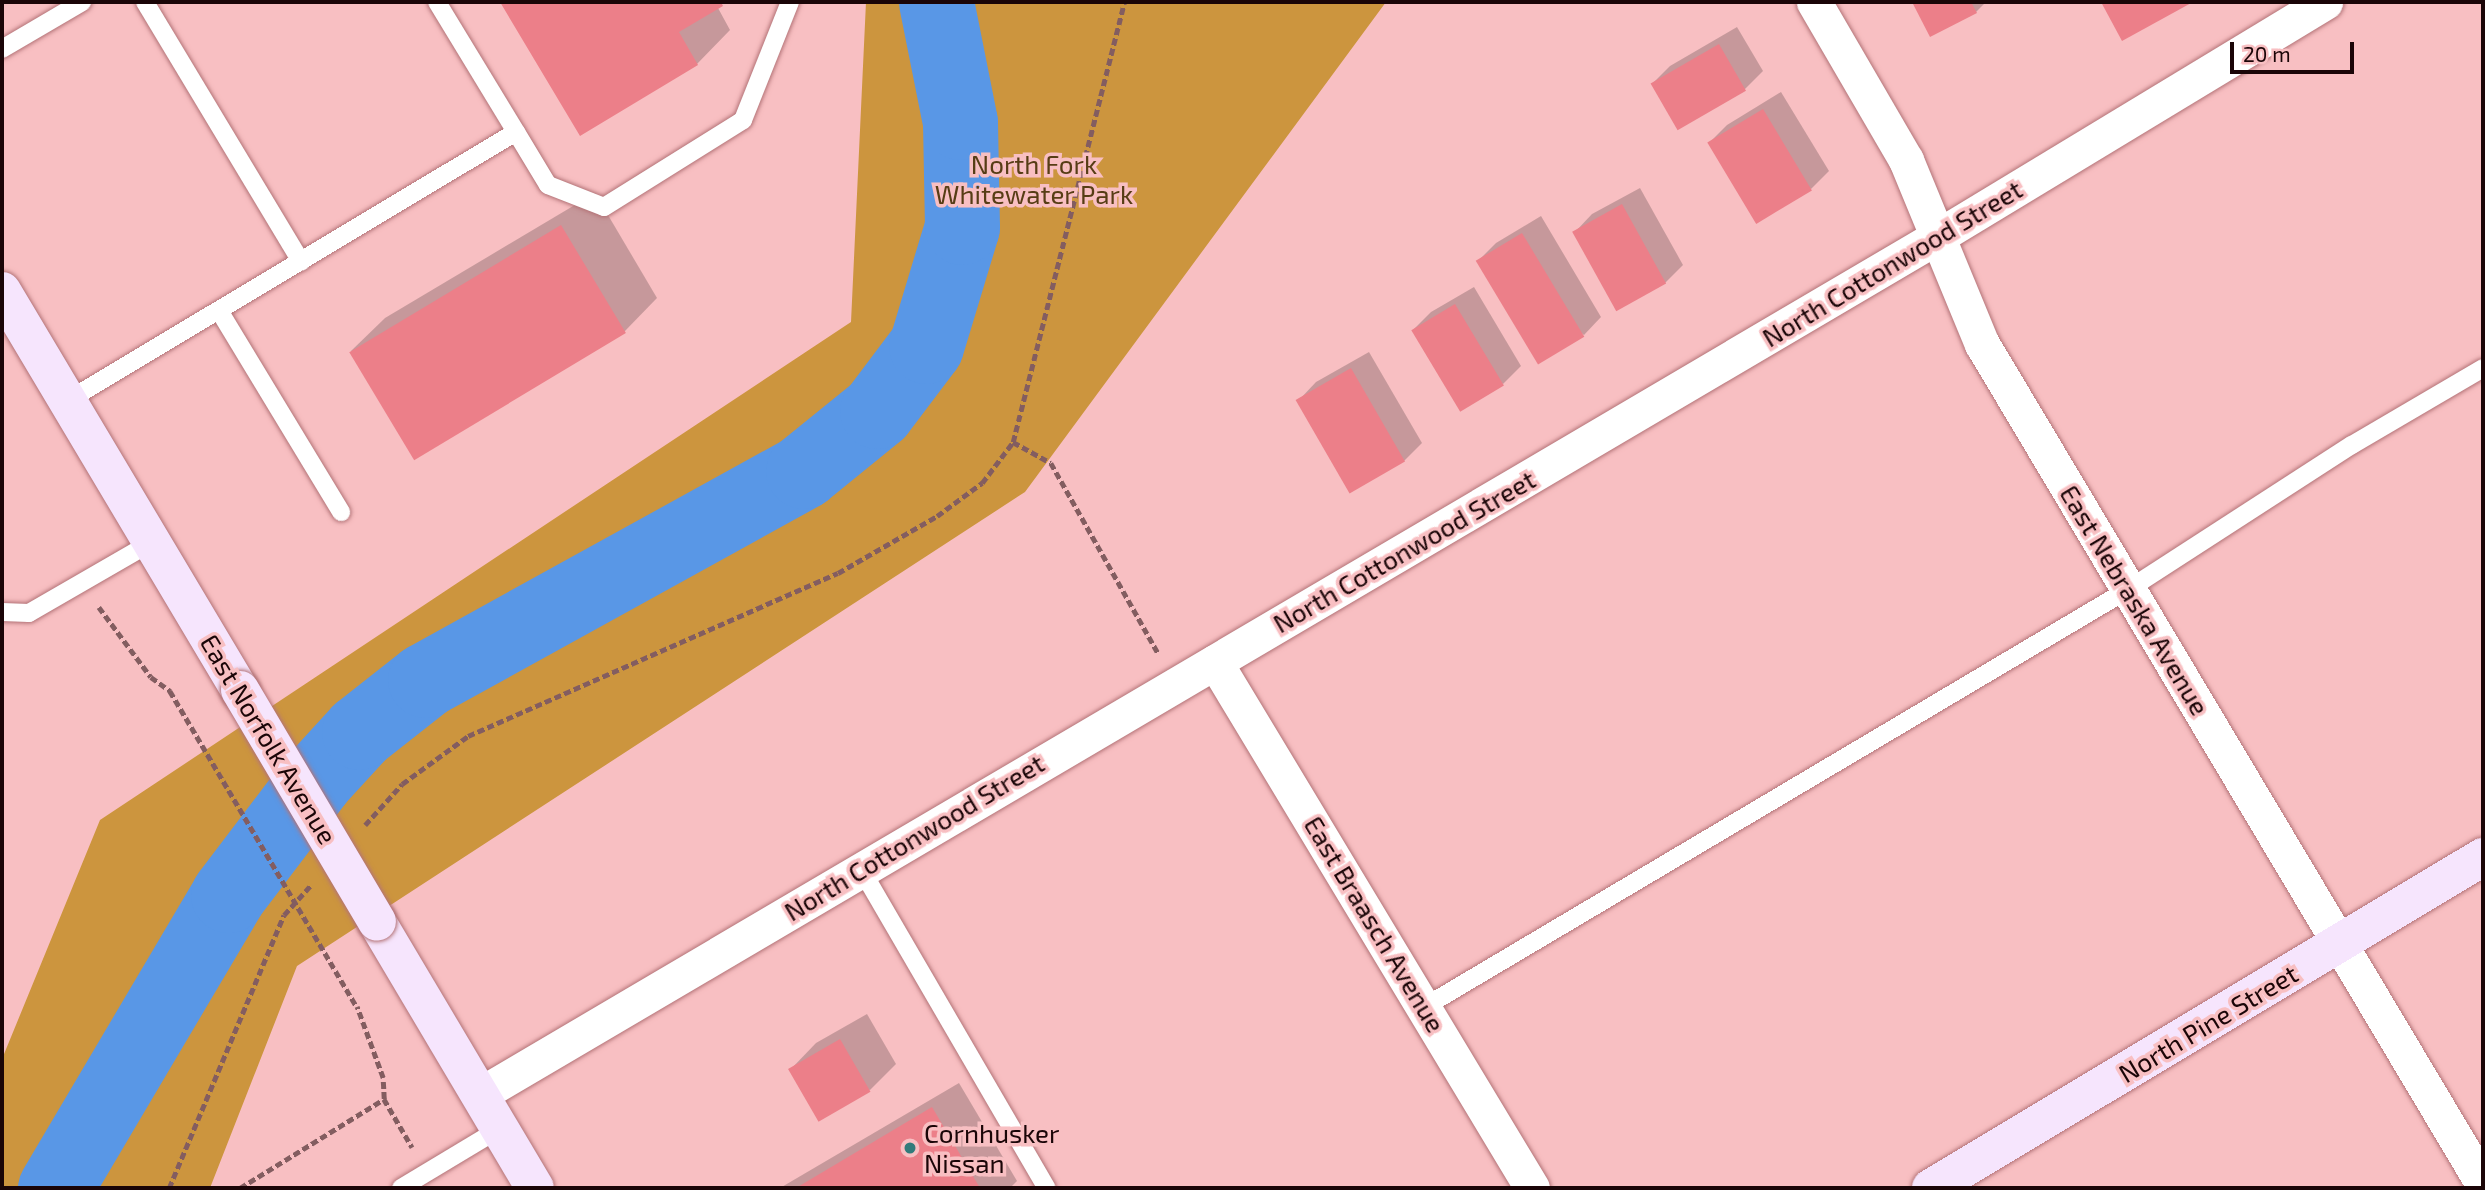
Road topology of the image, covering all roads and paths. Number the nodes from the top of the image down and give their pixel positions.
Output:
1 (82, 2) edge
2 (145, 2) edge
3 (437, 2) edge
4 (790, 2) edge
5 (1124, 2) edge
6 (1814, 2) edge
7 (2325, 2) edge
8 (2, 49) edge
9 (516, 132) junction
10 (1937, 237) junction
11 (301, 262) junction
12 (2, 291) edge
13 (220, 312) junction
14 (2483, 368) edge
15 (67, 401) junction
16 (1013, 442) junction
17 (341, 512) dead end
18 (152, 542) junction
19 (82, 582) junction
20 (2129, 589) junction
21 (2, 612) edge
22 (1215, 662) junction
23 (1175, 683) junction
24 (356, 834) dead end
25 (2483, 857) edge
26 (862, 869) junction
27 (320, 875) dead end
28 (2341, 943) junction
29 (1426, 1006) junction
30 (479, 1095) junction
31 (499, 1129) junction
32 (2483, 1184) edge
33 (1946, 1185) edge
34 (169, 1188) edge
35 (240, 1188) edge
36 (401, 1188) edge
37 (535, 1188) edge
38 (1047, 1188) edge
39 (1532, 1188) edge

1 - 8 lane
2 - 11 lane
3 - 9 lane
4 - 9 lane
5 - 16 path
6 - 10 street, East Nebraska Avenue
7 - 10 street, North Cottonwood Street
9 - 11 lane
10 - 20 street, East Nebraska Avenue
10 - 22 street, North Cottonwood Street
11 - 13 lane
12 - 15 main road, East Norfolk Avenue
13 - 15 lane
13 - 17 lane
14 - 20 lane
15 - 18 main road, East Norfolk Avenue
16 - 23 path
16 - 24 path
18 - 19 lane
18 - 30 main road, East Norfolk Avenue, bridge
19 - 21 lane
19 - 35 path, bridge
20 - 28 street, East Nebraska Avenue
20 - 29 lane
22 - 23 street, North Cottonwood Street
22 - 29 street, East Braasch Avenue
23 - 26 street, North Cottonwood Street
25 - 28 main road, North Pine Street
26 - 30 street, North Cottonwood Street
26 - 38 lane
27 - 34 path
28 - 32 street, East Nebraska Avenue
28 - 33 main road, North Pine Street
29 - 39 street, East Braasch Avenue
30 - 31 main road, East Norfolk Avenue
31 - 36 lane
31 - 37 main road, East Norfolk Avenue

